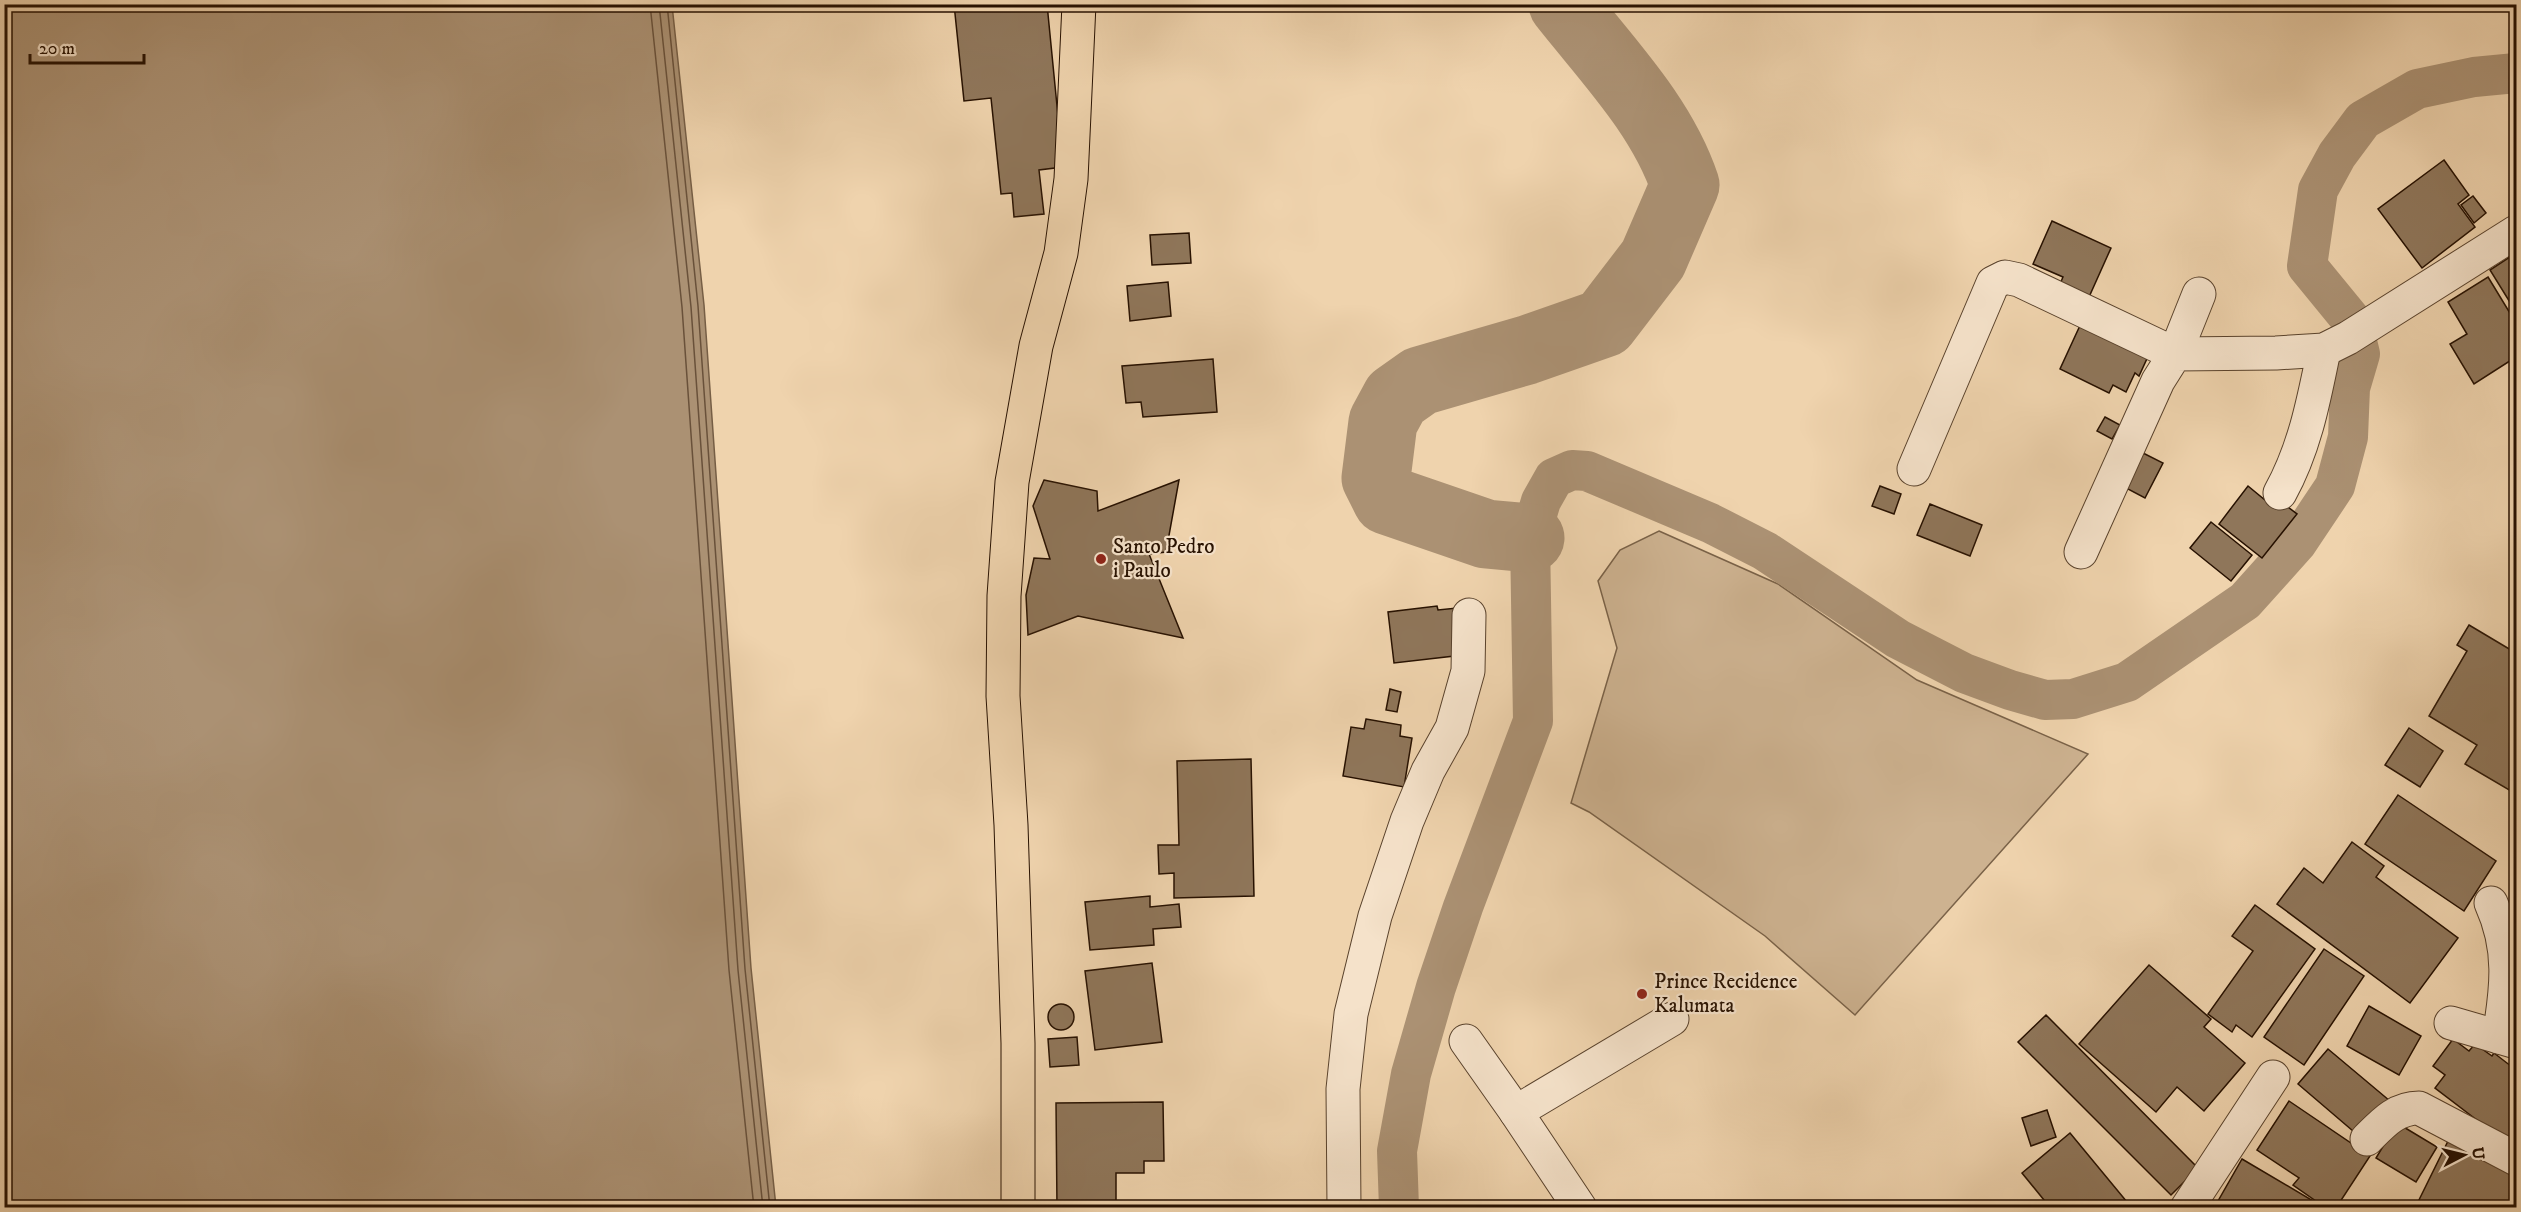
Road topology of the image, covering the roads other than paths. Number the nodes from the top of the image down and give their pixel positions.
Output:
1 (1079, 4) edge
2 (2517, 232) edge
3 (2199, 294) dead end
4 (2336, 344) junction
5 (2175, 354) junction
6 (1914, 469) dead end
7 (2280, 493) dead end
8 (2081, 552) dead end
9 (1469, 615) dead end
10 (2491, 903) dead end
11 (1672, 1019) dead end
12 (2451, 1023) dead end
13 (2508, 1040) edge
14 (1467, 1041) dead end
15 (2272, 1077) dead end
16 (1516, 1112) junction
17 (2367, 1139) dead end
18 (2517, 1159) edge
19 (1018, 1208) edge
20 (1344, 1208) edge
21 (1580, 1208) edge
22 (2187, 1208) edge

1 - 19 highway
2 - 4 street
3 - 5 street
4 - 5 street
4 - 7 street
5 - 6 street
5 - 8 street
9 - 20 street
10 - 13 street
11 - 16 street
12 - 13 street
14 - 16 street
15 - 22 street
16 - 21 street
17 - 18 street

